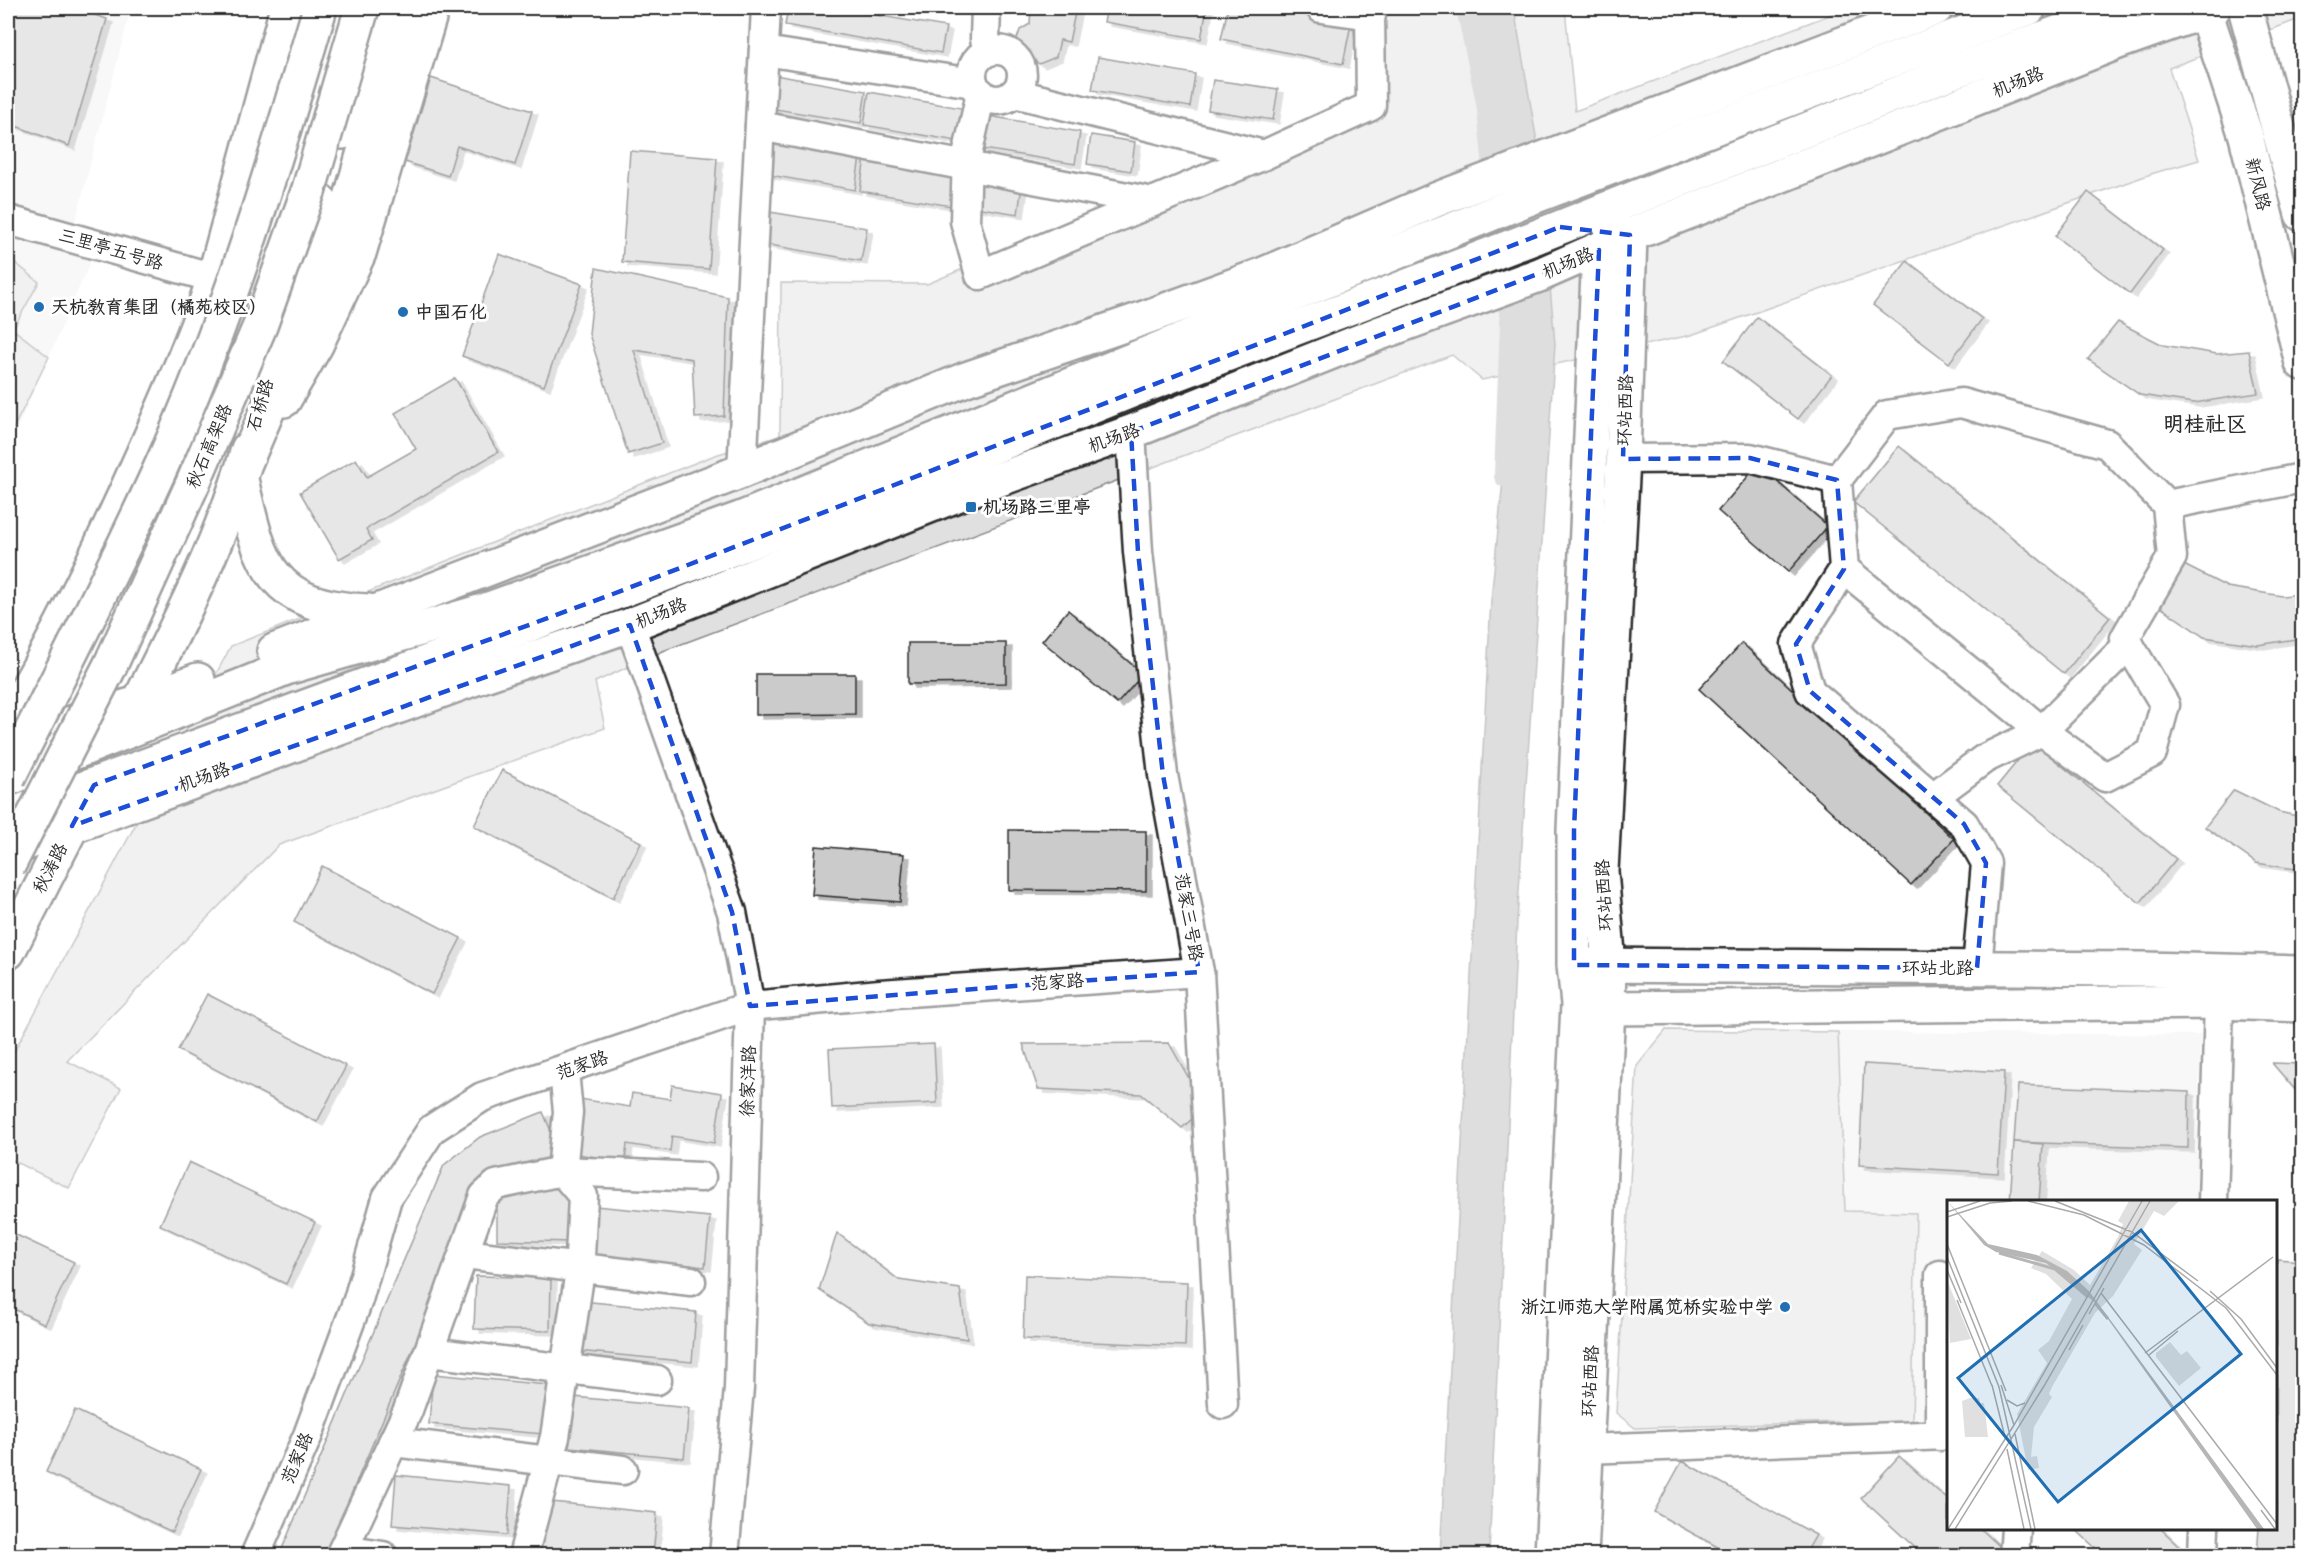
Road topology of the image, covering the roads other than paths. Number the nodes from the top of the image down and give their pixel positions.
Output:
1 (287, 8) edge
2 (300, 8) edge
3 (320, 8) edge
4 (362, 8) edge
5 (381, 8) edge
6 (405, 8) edge
7 (432, 8) edge
8 (766, 8) edge
9 (986, 8) edge
10 (1321, 8) edge
11 (1936, 8) edge
12 (2029, 8) edge
13 (2124, 8) edge
14 (2245, 8) edge
15 (2208, 9) edge
16 (1371, 11) edge
17 (764, 51) junction
18 (988, 51) junction
19 (977, 88) junction
20 (1014, 93) junction
21 (760, 126) junction
22 (1264, 155) junction
23 (967, 166) junction
24 (1153, 202) junction
25 (2302, 214) edge
26 (8, 220) edge
27 (1548, 232) junction
28 (1630, 235) junction
29 (1599, 250) junction
30 (214, 278) junction
31 (2302, 363) edge
32 (1131, 432) junction
33 (1623, 459) junction
34 (742, 471) junction
35 (240, 475) junction
36 (2302, 478) edge
37 (1837, 480) junction
38 (2167, 505) junction
39 (537, 549) junction
40 (1844, 569) junction
41 (486, 610) junction
42 (377, 612) junction
43 (630, 625) junction
44 (2128, 644) junction
45 (138, 703) junction
46 (8, 721) edge
47 (2042, 731) junction
48 (122, 736) junction
49 (8, 742) edge
50 (8, 779) edge
51 (94, 785) junction
52 (1933, 797) junction
53 (8, 816) edge
54 (72, 826) junction
55 (8, 850) edge
56 (8, 866) edge
57 (8, 952) edge
58 (1574, 965) junction
59 (1609, 965) junction
60 (1977, 968) junction
61 (1199, 972) junction
62 (2302, 973) edge
63 (2219, 1002) junction
64 (2302, 1005) edge
65 (750, 1006) junction
66 (1593, 1006) junction
67 (564, 1071) junction
68 (562, 1172) junction
69 (701, 1177) dead end
70 (2213, 1200) edge
71 (464, 1254) junction
72 (579, 1268) junction
73 (1940, 1275) dead end
74 (691, 1281) dead end
75 (429, 1352) junction
76 (564, 1369) junction
77 (657, 1380) dead end
78 (1223, 1404) dead end
79 (1944, 1435) edge
80 (393, 1442) junction
81 (1586, 1449) junction
82 (548, 1461) junction
83 (623, 1470) dead end
84 (2016, 1530) edge
85 (2204, 1530) edge
86 (341, 1553) edge
87 (255, 1556) edge
88 (383, 1556) edge
89 (522, 1556) edge
90 (724, 1556) edge
91 (1552, 1556) edge
92 (1581, 1556) edge
93 (2014, 1556) edge
94 (2203, 1556) edge

1 - 30 main road
2 - 30 main road
3 - 50 main road, 秋石高架路, bridge
4 - 56 main road, 秋石高架路, bridge
5 - 35 main road, 石桥路
6 - 35 main road
7 - 35 main road
8 - 17 street
9 - 18 street
10 - 16 street
11 - 34 main road
12 - 41 main road
13 - 27 main road, 机场路
14 - 25 main road, 新风路
15 - 28 main road, 机场路
15 - 31 main road, 新风路
16 - 22 street
17 - 19 street
17 - 21 street
18 - 19 street
18 - 20 street
19 - 20 street
19 - 23 street
20 - 22 street
21 - 23 street
21 - 34 street
22 - 24 street
23 - 24 street
23 - 24 street
26 - 30 street, 三里亭五号路
27 - 28 main road
27 - 51 main road, 机场路
28 - 29 main road, 机场路
28 - 33 main road, 环站西路
29 - 32 main road, 机场路
29 - 58 main road, 环站西路
30 - 46 main road
32 - 43 main road, 机场路
32 - 61 street, 范家三号路
33 - 37 street
33 - 59 main road, 环站西路
34 - 39 main road
35 - 42 main road
35 - 45 main road, 石桥路
36 - 38 street
37 - 38 street
37 - 40 street
38 - 44 street
39 - 41 main road
39 - 42 main road
40 - 47 street
40 - 52 street
41 - 48 main road
42 - 45 main road
43 - 54 main road, 机场路
43 - 65 street, 徐家洋路
44 - 47 street
44 - 47 street
45 - 48 main road, 石桥路
45 - 49 main road
47 - 52 street
48 - 50 main road
48 - 51 main road, 石桥路
51 - 53 main road, 机场路
51 - 54 main road, 秋涛路
52 - 60 street
54 - 55 main road, 机场路
54 - 57 main road, 秋涛路
58 - 59 main road, 环站北路
58 - 66 main road, 环站西路
59 - 60 main road, 环站北路
59 - 66 main road, 环站西路
60 - 62 main road, 环站北路
61 - 65 street, 范家路
61 - 78 street, 范家三号路
63 - 64 main road, 环站北路
63 - 66 main road, 环站北路
63 - 70 street
65 - 67 street, 范家路
65 - 90 street, 徐家洋路
66 - 81 main road, 环站西路
66 - 91 main road, 环站西路
67 - 68 street
67 - 87 street, 范家路
68 - 69 street
68 - 71 street
68 - 72 street
71 - 72 street
71 - 75 street
72 - 74 street
72 - 76 street
73 - 79 street
75 - 76 street
75 - 80 street
76 - 77 street
76 - 82 street
79 - 81 street
80 - 82 street
80 - 86 street
81 - 92 main road, 环站西路
82 - 83 street
82 - 89 street
84 - 93 street
85 - 94 street
86 - 88 street

